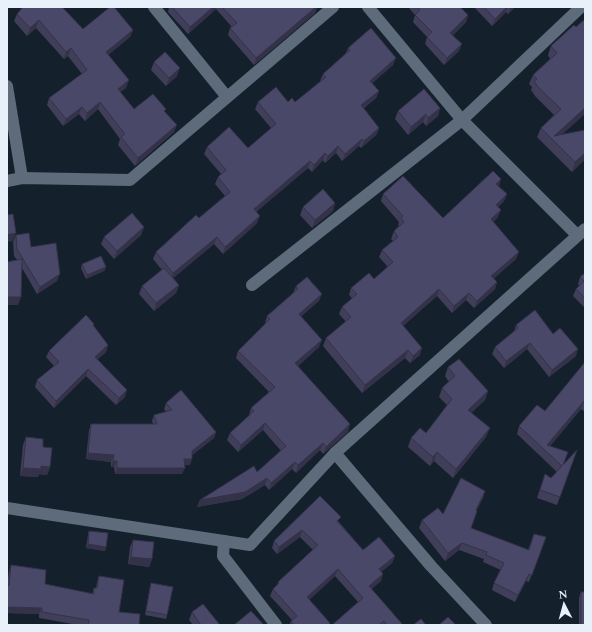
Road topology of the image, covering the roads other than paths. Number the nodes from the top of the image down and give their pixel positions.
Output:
1 (154, 7) edge
2 (333, 7) edge
3 (368, 7) edge
4 (581, 7) edge
5 (7, 86) edge
6 (227, 97) junction
7 (462, 120) junction
8 (22, 178) junction
9 (7, 181) edge
10 (581, 232) edge
11 (252, 286) dead end
12 (335, 453) junction
13 (7, 508) edge
14 (224, 541) junction
15 (276, 625) edge
16 (486, 625) edge

1 - 6 street
2 - 6 street
3 - 7 street
4 - 7 street
5 - 8 street
6 - 8 street
7 - 10 street
7 - 11 street
8 - 9 street
10 - 12 street
12 - 14 street
12 - 16 street
13 - 14 street
14 - 15 street

